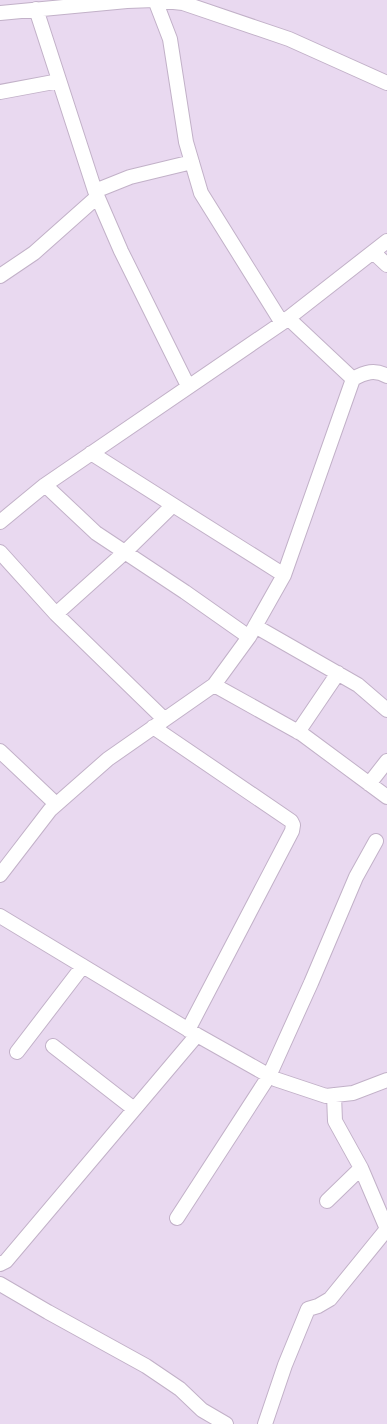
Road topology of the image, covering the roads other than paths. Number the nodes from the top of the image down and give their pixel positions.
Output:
1 (155, 0) edge
2 (27, 7) edge
3 (0, 12) edge
4 (59, 81) junction
5 (387, 83) edge
6 (0, 92) edge
7 (192, 162) junction
8 (96, 194) junction
9 (387, 241) edge
10 (373, 252) junction
11 (387, 265) edge
12 (0, 276) edge
13 (285, 320) junction
14 (387, 376) edge
15 (353, 378) junction
16 (188, 386) junction
17 (91, 453) junction
18 (45, 484) junction
19 (173, 505) junction
20 (0, 522) edge
21 (0, 552) edge
22 (125, 552) junction
23 (284, 576) junction
24 (56, 614) junction
25 (252, 632) junction
26 (338, 673) junction
27 (214, 685) junction
28 (387, 710) edge
29 (158, 723) junction
30 (298, 732) junction
31 (0, 750) edge
32 (387, 761) edge
33 (369, 784) junction
34 (387, 796) edge
35 (56, 804) junction
36 (376, 841) dead end
37 (0, 875) edge
38 (0, 916) edge
39 (83, 966) junction
40 (192, 1032) junction
41 (54, 1046) dead end
42 (16, 1052) dead end
43 (269, 1076) junction
44 (387, 1080) edge
45 (334, 1095) junction
46 (134, 1109) junction
47 (360, 1168) junction
48 (327, 1201) dead end
49 (177, 1218) dead end
50 (0, 1264) edge
51 (0, 1284) edge
52 (226, 1424) edge
53 (265, 1424) edge

1 - 2 street
1 - 5 street
1 - 7 street
2 - 3 street
2 - 4 street
4 - 6 street
4 - 8 street
7 - 8 street
7 - 13 street
8 - 12 street
8 - 16 street
9 - 10 street
10 - 11 street
10 - 13 street
13 - 15 street
13 - 16 street
14 - 15 street
15 - 23 street
16 - 17 street
17 - 18 street
17 - 19 street
18 - 20 street
18 - 22 street
19 - 22 street
19 - 23 street
21 - 24 street
22 - 24 street
22 - 25 street
23 - 25 street
24 - 29 street
25 - 26 street
25 - 27 street
26 - 28 street
26 - 30 street
27 - 29 street
27 - 30 street
29 - 35 street
29 - 40 street
30 - 33 street
31 - 35 street
32 - 33 street
33 - 34 street
35 - 37 street
36 - 43 street
38 - 39 street
39 - 40 street
39 - 42 street
40 - 43 street
40 - 46 street
41 - 46 street
43 - 45 street
43 - 49 street
44 - 45 street
45 - 47 street
46 - 50 street
47 - 48 street
47 - 53 street
51 - 52 street

